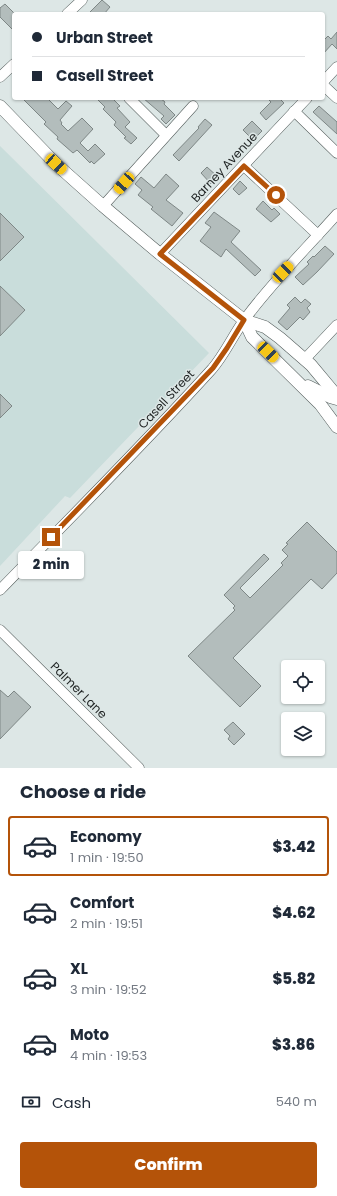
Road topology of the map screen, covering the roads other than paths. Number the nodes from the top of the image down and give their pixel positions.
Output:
1 (82, 0) edge
2 (69, 12) edge
3 (12, 66) edge
4 (337, 67) edge
5 (0, 78) edge
6 (325, 81) edge
7 (325, 85) edge
8 (337, 98) edge
9 (131, 100) edge
10 (305, 100) edge
11 (0, 106) edge
12 (193, 106) dead end
13 (294, 111) junction
14 (166, 135) junction
15 (337, 153) edge
16 (244, 166) junction
17 (103, 206) junction
18 (337, 214) edge
19 (318, 235) junction
20 (160, 254) junction
21 (244, 320) junction
22 (337, 325) edge
23 (305, 359) junction
24 (290, 374) junction
25 (337, 396) edge
26 (337, 399) edge
27 (337, 427) edge
28 (0, 590) edge
29 (0, 630) edge
30 (139, 768) edge

1 - 2 street
3 - 5 street
4 - 6 street
7 - 8 street
9 - 14 street
10 - 13 street, Barney Avenue
11 - 17 main road
12 - 14 street
13 - 15 street
13 - 16 street, Barney Avenue
14 - 17 street
16 - 19 street
16 - 20 street, Barney Avenue
17 - 20 main road
18 - 19 street, Casell Street
19 - 21 street, Casell Street
20 - 21 main road
21 - 23 main road
21 - 24 main road
21 - 28 street, Casell Street
22 - 23 street
23 - 25 main road
24 - 26 main road
24 - 27 main road
29 - 30 street, Palmer Lane

